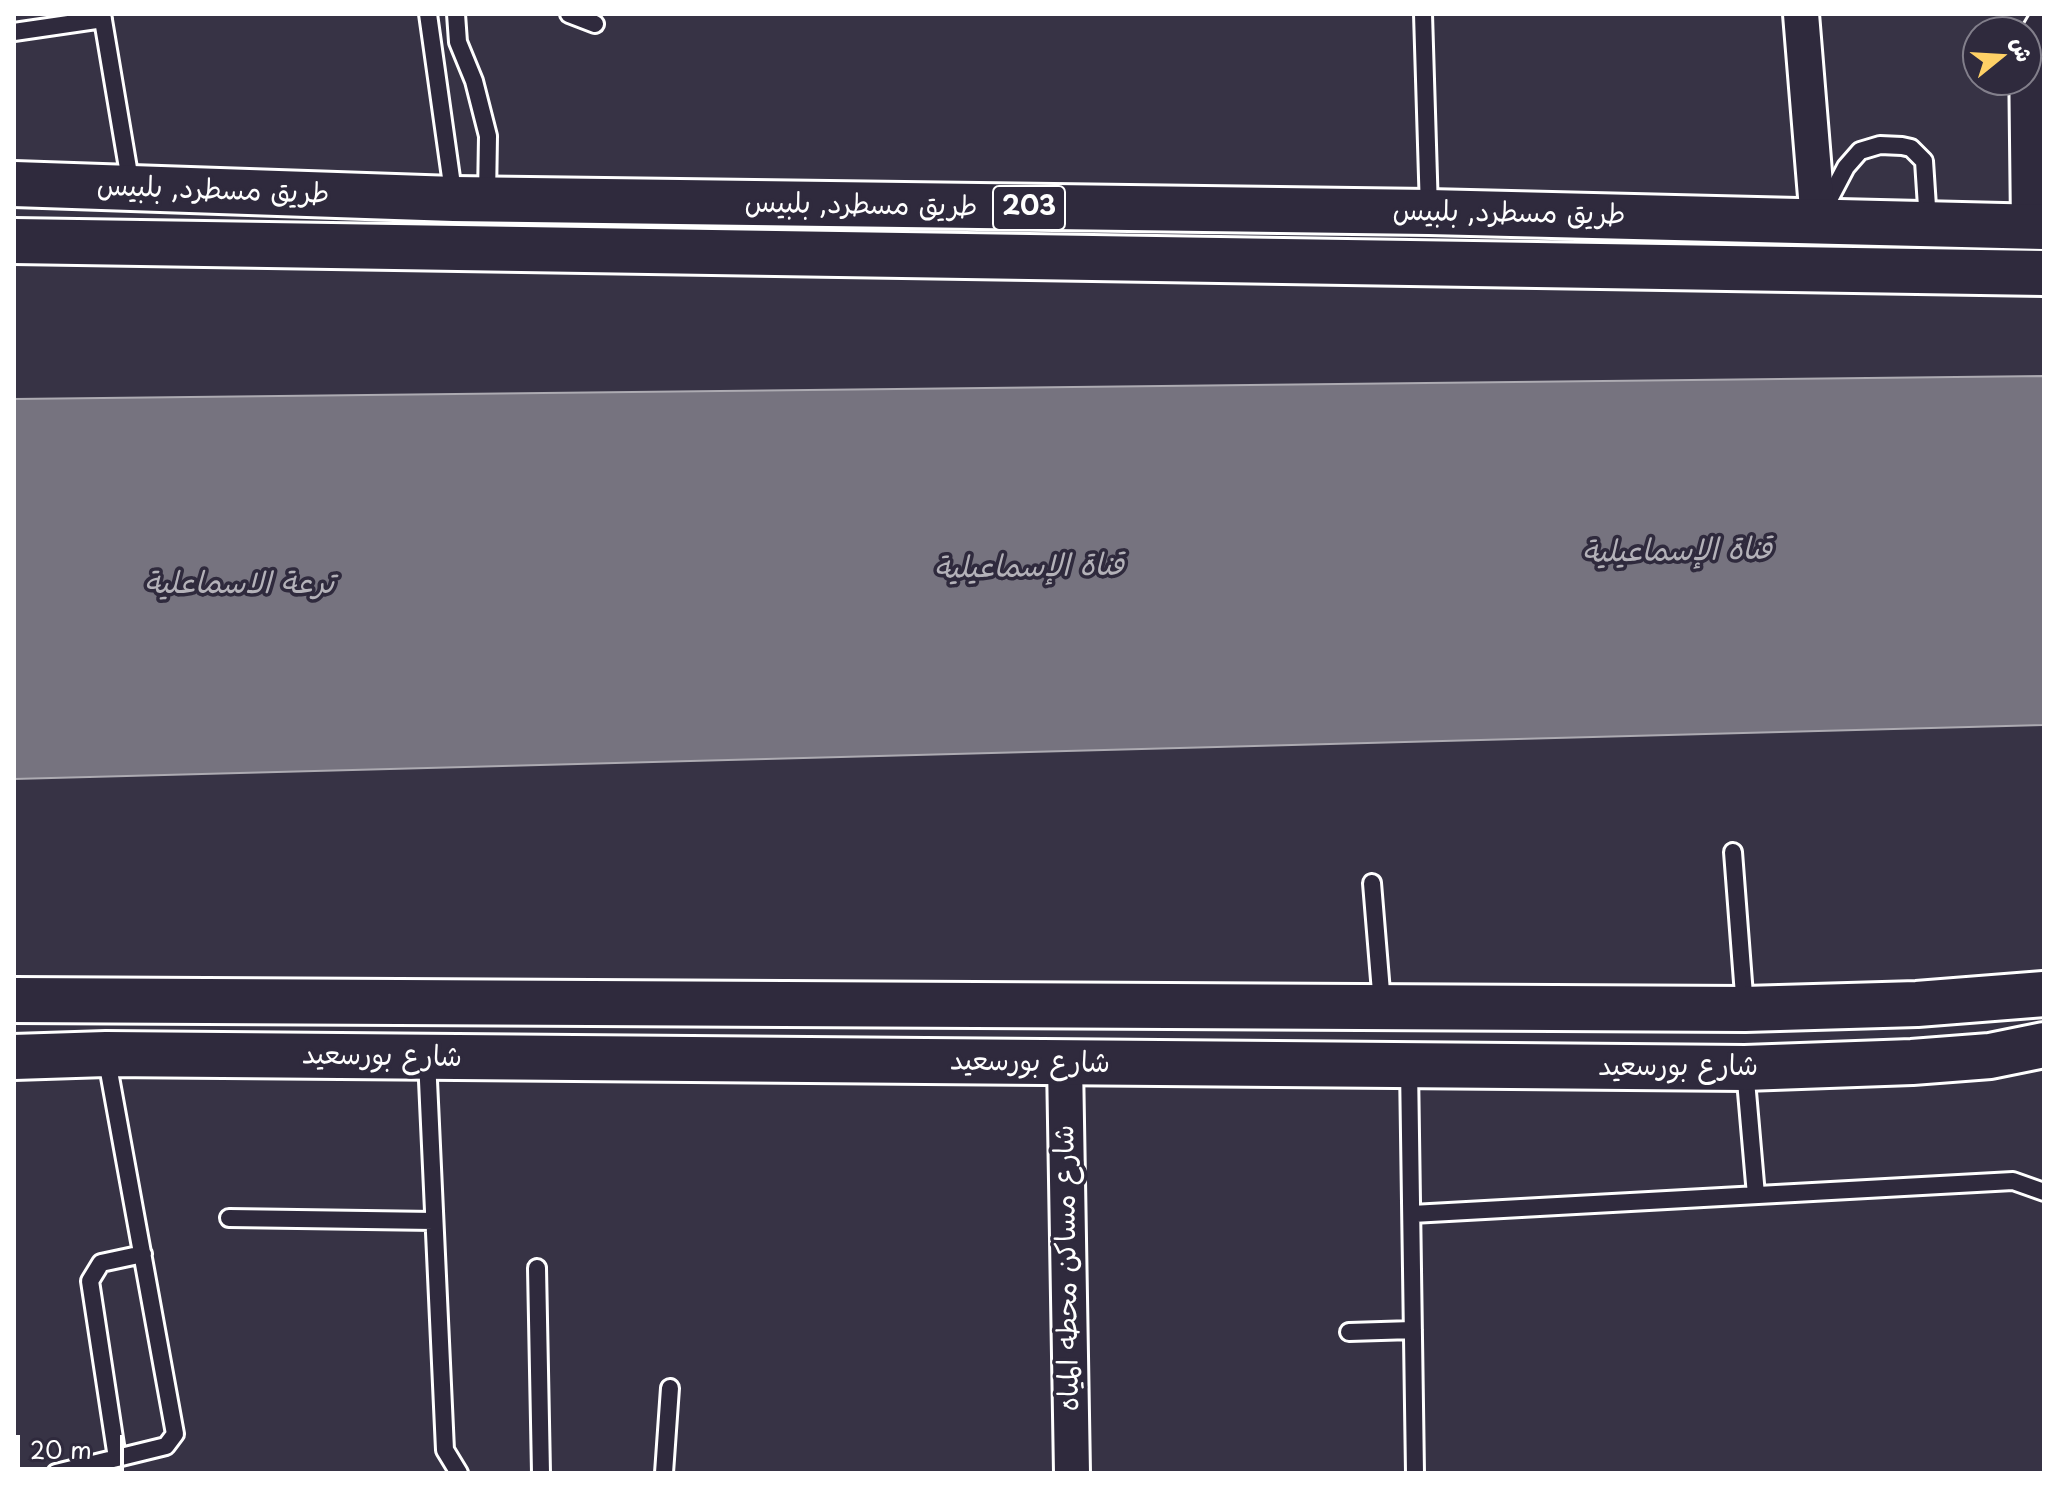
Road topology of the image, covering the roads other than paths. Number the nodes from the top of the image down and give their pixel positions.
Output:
1 (569, 14) edge
2 (1423, 14) edge
3 (103, 16) edge
4 (455, 17) edge
5 (429, 19) edge
6 (1802, 19) edge
7 (595, 24) dead end
8 (2044, 25) edge
9 (14, 32) edge
10 (14, 184) edge
11 (131, 188) junction
12 (470, 199) junction
13 (1429, 212) junction
14 (1818, 221) junction
15 (1929, 224) junction
16 (2037, 227) edge
17 (14, 241) edge
18 (2044, 273) edge
19 (1733, 852) dead end
20 (1372, 883) dead end
21 (2044, 994) edge
22 (14, 1000) edge
23 (1745, 1009) junction
24 (1383, 1010) junction
25 (2042, 1048) edge
26 (106, 1054) junction
27 (14, 1057) edge
28 (427, 1057) junction
29 (1065, 1063) junction
30 (1409, 1066) junction
31 (1745, 1068) junction
32 (2044, 1192) edge
33 (1756, 1195) junction
34 (1412, 1214) junction
35 (229, 1218) dead end
36 (434, 1221) junction
37 (143, 1254) junction
38 (537, 1268) dead end
39 (1413, 1330) junction
40 (1349, 1332) dead end
41 (670, 1388) dead end
42 (117, 1458) junction
43 (56, 1473) edge
44 (459, 1473) edge
45 (541, 1473) edge
46 (664, 1473) edge
47 (1072, 1473) edge
48 (1415, 1473) edge

1 - 7 lane
2 - 13 lane
3 - 9 lane
3 - 11 lane
4 - 5 lane
4 - 12 lane
5 - 12 lane
6 - 14 street
8 - 16 street
10 - 11 main road, طريق مسطرد, بلبيس / 203
11 - 12 main road, طريق مسطرد, بلبيس / 203
12 - 13 main road, طريق مسطرد, بلبيس / 203
13 - 14 main road, طريق مسطرد, بلبيس / 203
14 - 15 main road, طريق مسطرد, بلبيس / 203
14 - 15 lane
15 - 16 main road, طريق مسطرد, بلبيس / 203
17 - 18 main road, طريق مسطرد, بلبيس / 203
19 - 23 lane
20 - 24 lane
21 - 23 main road, شارع بورسعيد
22 - 24 main road, شارع بورسعيد
23 - 24 main road, شارع بورسعيد
25 - 31 main road, شارع بورسعيد
26 - 27 main road, شارع بورسعيد
26 - 28 main road, شارع بورسعيد
26 - 37 lane
28 - 29 main road, شارع بورسعيد
28 - 36 lane
29 - 30 main road, شارع بورسعيد
29 - 47 street, شارع مساكن محطه المياه
30 - 31 main road, شارع بورسعيد
30 - 34 lane
31 - 33 lane
32 - 33 lane
33 - 34 lane
34 - 39 lane
35 - 36 lane
36 - 44 lane
37 - 42 lane
37 - 42 lane
38 - 45 lane
39 - 40 lane
39 - 48 lane
41 - 46 lane
42 - 43 lane

